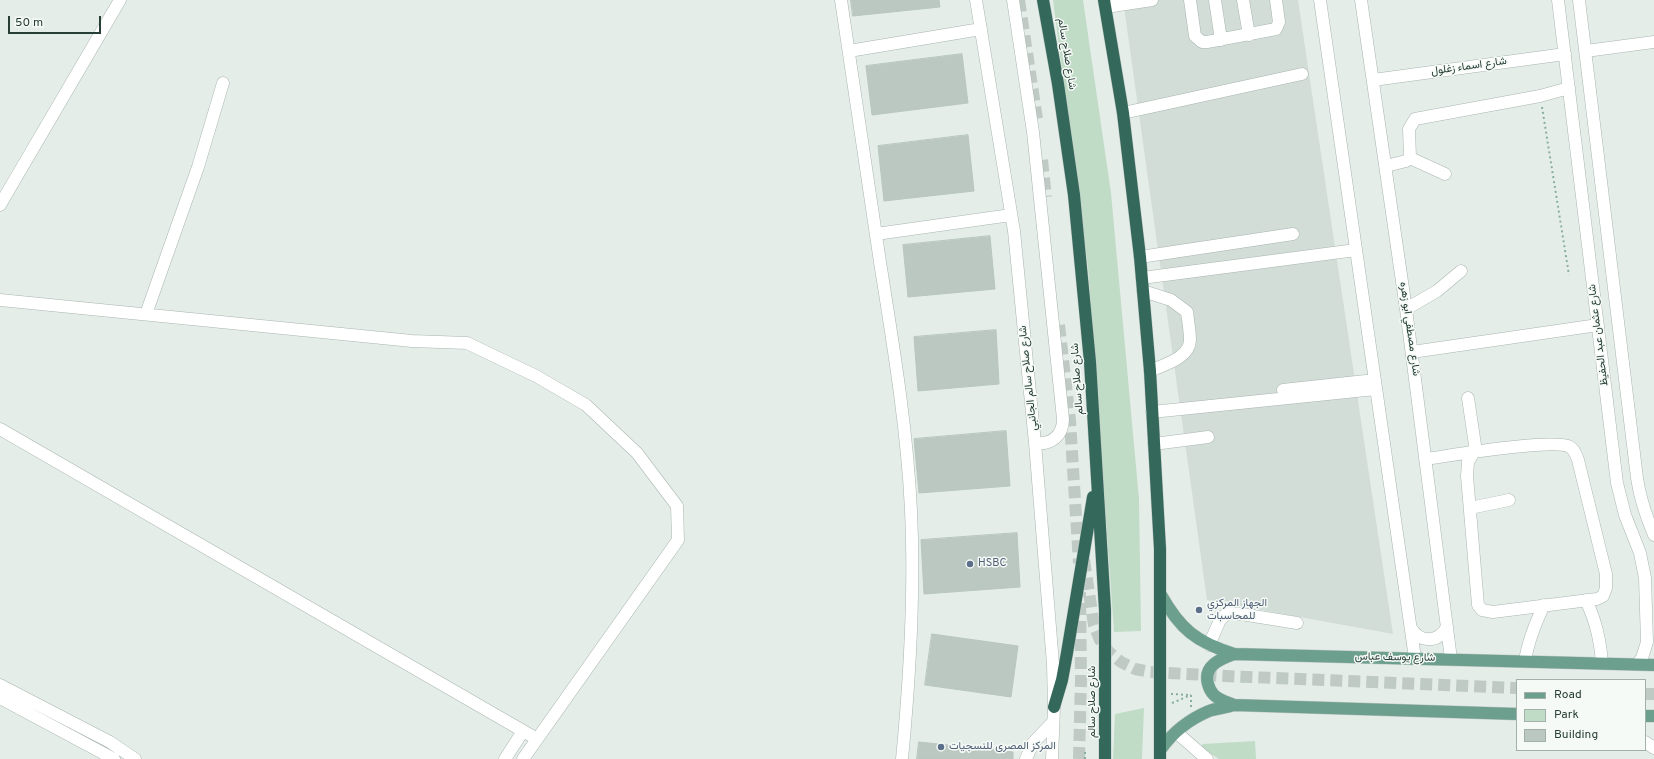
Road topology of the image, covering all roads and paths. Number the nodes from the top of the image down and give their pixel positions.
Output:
1 (120, 0) edge
2 (841, 0) edge
3 (976, 0) edge
4 (1013, 0) edge
5 (1043, 0) edge
6 (1152, 0) edge
7 (1190, 0) edge
8 (1215, 0) edge
9 (1243, 0) edge
10 (1276, 0) edge
11 (1320, 0) edge
12 (1361, 0) edge
13 (1558, 0) edge
14 (1579, 0) edge
15 (1105, 4) edge
16 (981, 29) junction
17 (1248, 35) junction
18 (1221, 40) junction
19 (1654, 42) edge
20 (849, 51) junction
21 (1586, 51) junction
22 (1565, 54) junction
23 (1302, 74) dead end
24 (1373, 80) junction
25 (223, 83) dead end
26 (1569, 88) junction
27 (1540, 96) junction
28 (1123, 113) junction
29 (1410, 158) junction
30 (1386, 166) junction
31 (1445, 174) dead end
32 (0, 205) edge
33 (1011, 214) junction
34 (876, 234) junction
35 (1293, 234) dead end
36 (1356, 250) junction
37 (1140, 257) junction
38 (1461, 271) dead end
39 (1569, 275) dead end
40 (1142, 278) junction
41 (1143, 291) junction
42 (0, 300) edge
43 (1406, 309) junction
44 (146, 314) junction
45 (1598, 325) junction
46 (1412, 352) junction
47 (1150, 371) junction
48 (1375, 384) junction
49 (1283, 390) dead end
50 (1468, 398) dead end
51 (1152, 412) junction
52 (0, 429) edge
53 (1208, 437) dead end
54 (1036, 443) junction
55 (1154, 444) junction
56 (1474, 452) junction
57 (1425, 459) junction
58 (1096, 474) junction
59 (1509, 500) dead end
60 (1470, 508) junction
61 (1650, 515) edge
62 (1654, 535) edge
63 (1161, 595) junction
64 (1586, 600) junction
65 (1544, 605) junction
66 (1297, 623) dead end
67 (1447, 627) junction
68 (1411, 628) junction
69 (1209, 645) junction
70 (1651, 646) edge
71 (1234, 654) junction
72 (1415, 658) junction
73 (1451, 659) junction
74 (1525, 661) junction
75 (1602, 663) junction
76 (1636, 664) junction
77 (1654, 665) edge
78 (0, 685) edge
79 (1169, 694) dead end
80 (0, 698) edge
81 (1234, 706) junction
82 (1054, 707) junction
83 (1160, 708) junction
84 (1516, 714) edge
85 (1054, 722) junction
86 (523, 731) junction
87 (1176, 732) junction
88 (537, 739) junction
89 (1085, 750) dead end
90 (1160, 754) edge
91 (114, 759) edge
92 (135, 759) edge
93 (505, 759) edge
94 (523, 759) edge
95 (902, 759) edge
96 (1026, 759) edge
97 (1052, 759) edge
98 (1085, 759) edge
99 (1105, 759) edge
100 (1207, 759) edge

1 - 32 street
2 - 20 street
3 - 16 street, شارع صلاح سالم الجانبي
4 - 54 street
5 - 58 highway, شارع صلاح سالم
6 - 15 street
7 - 18 street
8 - 18 street
9 - 17 street
10 - 17 street
11 - 36 street
12 - 24 street, شارع مصطفي ابو زهره
13 - 22 street, شارع عثمان عبد الحفيظ
14 - 21 street, شارع عثمان عبد الحفيظ
15 - 28 highway
16 - 20 street
16 - 33 street, شارع صلاح سالم الجانبي
17 - 18 street
19 - 21 street
20 - 34 street
21 - 61 street, شارع عثمان عبد الحفيظ
22 - 24 street, شارع اسماء زغلول
22 - 26 street, شارع عثمان عبد الحفيظ
23 - 28 street
24 - 30 street, شارع مصطفي ابو زهره
25 - 44 street
26 - 27 street
26 - 45 street, شارع عثمان عبد الحفيظ
27 - 29 street
27 - 39 path
28 - 37 highway
29 - 30 street
29 - 31 street
30 - 43 street, شارع مصطفي ابو زهره
33 - 34 street
33 - 54 street, شارع صلاح سالم الجانبي
34 - 95 street
35 - 37 street
36 - 40 street
36 - 48 street
37 - 40 highway
38 - 43 street
40 - 41 highway
41 - 47 highway
41 - 47 street
42 - 44 street
43 - 46 street, شارع مصطفي ابو زهره
44 - 88 street
45 - 46 street
45 - 70 street, شارع عثمان عبد الحفيظ
46 - 57 street, شارع مصطفي ابو زهره
47 - 51 highway
48 - 49 street
48 - 51 street
48 - 68 street
50 - 56 street
51 - 55 highway
52 - 86 street
53 - 55 street
54 - 82 street, شارع صلاح سالم الجانبي
55 - 63 highway
56 - 57 street
56 - 60 street
56 - 64 street
57 - 67 street, شارع مصطفي ابو زهره
58 - 82 highway
58 - 99 highway, شارع صلاح سالم
59 - 60 street
60 - 65 street
61 - 62 street, شارع عثمان عبد الحفيظ
63 - 69 main road, شارع يوسف عباس
63 - 83 highway
64 - 65 street
64 - 75 street
65 - 74 street
66 - 69 street
67 - 68 street
67 - 73 street, شارع مصطفي ابو زهره
68 - 72 street
69 - 71 main road, شارع يوسف عباس
70 - 76 street, شارع عثمان عبد الحفيظ
71 - 72 main road, شارع يوسف عباس
71 - 81 main road
72 - 73 main road, شارع يوسف عباس
73 - 74 main road, شارع يوسف عباس
74 - 75 main road, شارع يوسف عباس
75 - 76 main road, شارع يوسف عباس
76 - 77 main road, شارع يوسف عباس
78 - 92 street
79 - 83 path
80 - 91 street
81 - 84 main road
81 - 87 main road
82 - 85 street, شارع صلاح سالم الجانبي
83 - 90 highway
85 - 96 street
85 - 97 street, شارع صلاح سالم الجانبي
86 - 88 street
86 - 93 street
87 - 90 main road
87 - 100 street
88 - 94 street
89 - 98 path

